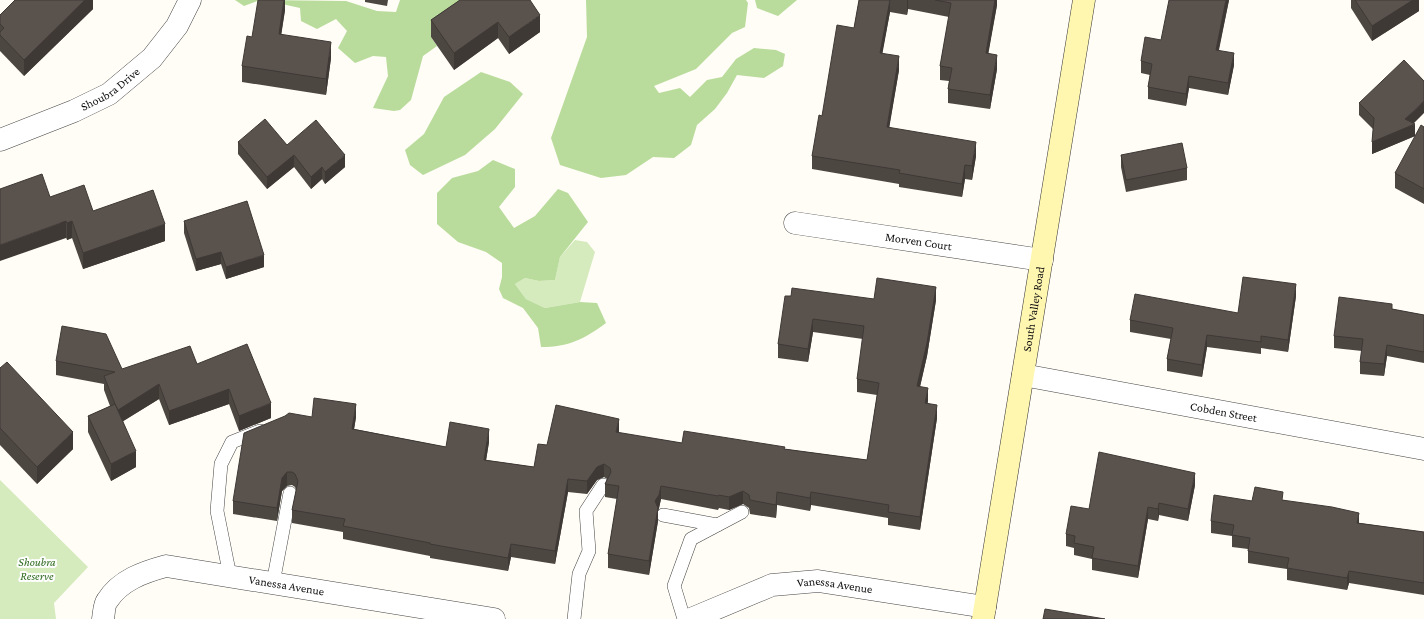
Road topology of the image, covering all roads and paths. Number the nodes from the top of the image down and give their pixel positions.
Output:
1 (190, 0) edge
2 (1084, 0) edge
3 (0, 140) edge
4 (795, 223) dead end
5 (1042, 260) junction
6 (1023, 375) junction
7 (275, 425) edge
8 (1424, 449) edge
9 (603, 485) dead end
10 (290, 493) dead end
11 (742, 512) dead end
12 (663, 515) dead end
13 (717, 525) junction
14 (230, 576) junction
15 (273, 583) junction
16 (984, 613) edge
17 (103, 619) edge
18 (494, 619) edge
19 (574, 619) edge
20 (684, 619) edge
21 (691, 619) edge

1 - 3 street, Shoubra Drive
2 - 5 main road, South Valley Road
4 - 5 street, Morven Court
5 - 6 main road, South Valley Road
6 - 8 street, Cobden Street
6 - 16 main road, South Valley Road
7 - 14 lane
9 - 19 lane
10 - 15 lane
11 - 13 lane
12 - 13 lane
13 - 20 lane
14 - 15 street, Vanessa Avenue
14 - 17 street, Vanessa Avenue
15 - 18 street, Vanessa Avenue
16 - 21 street, Vanessa Avenue

